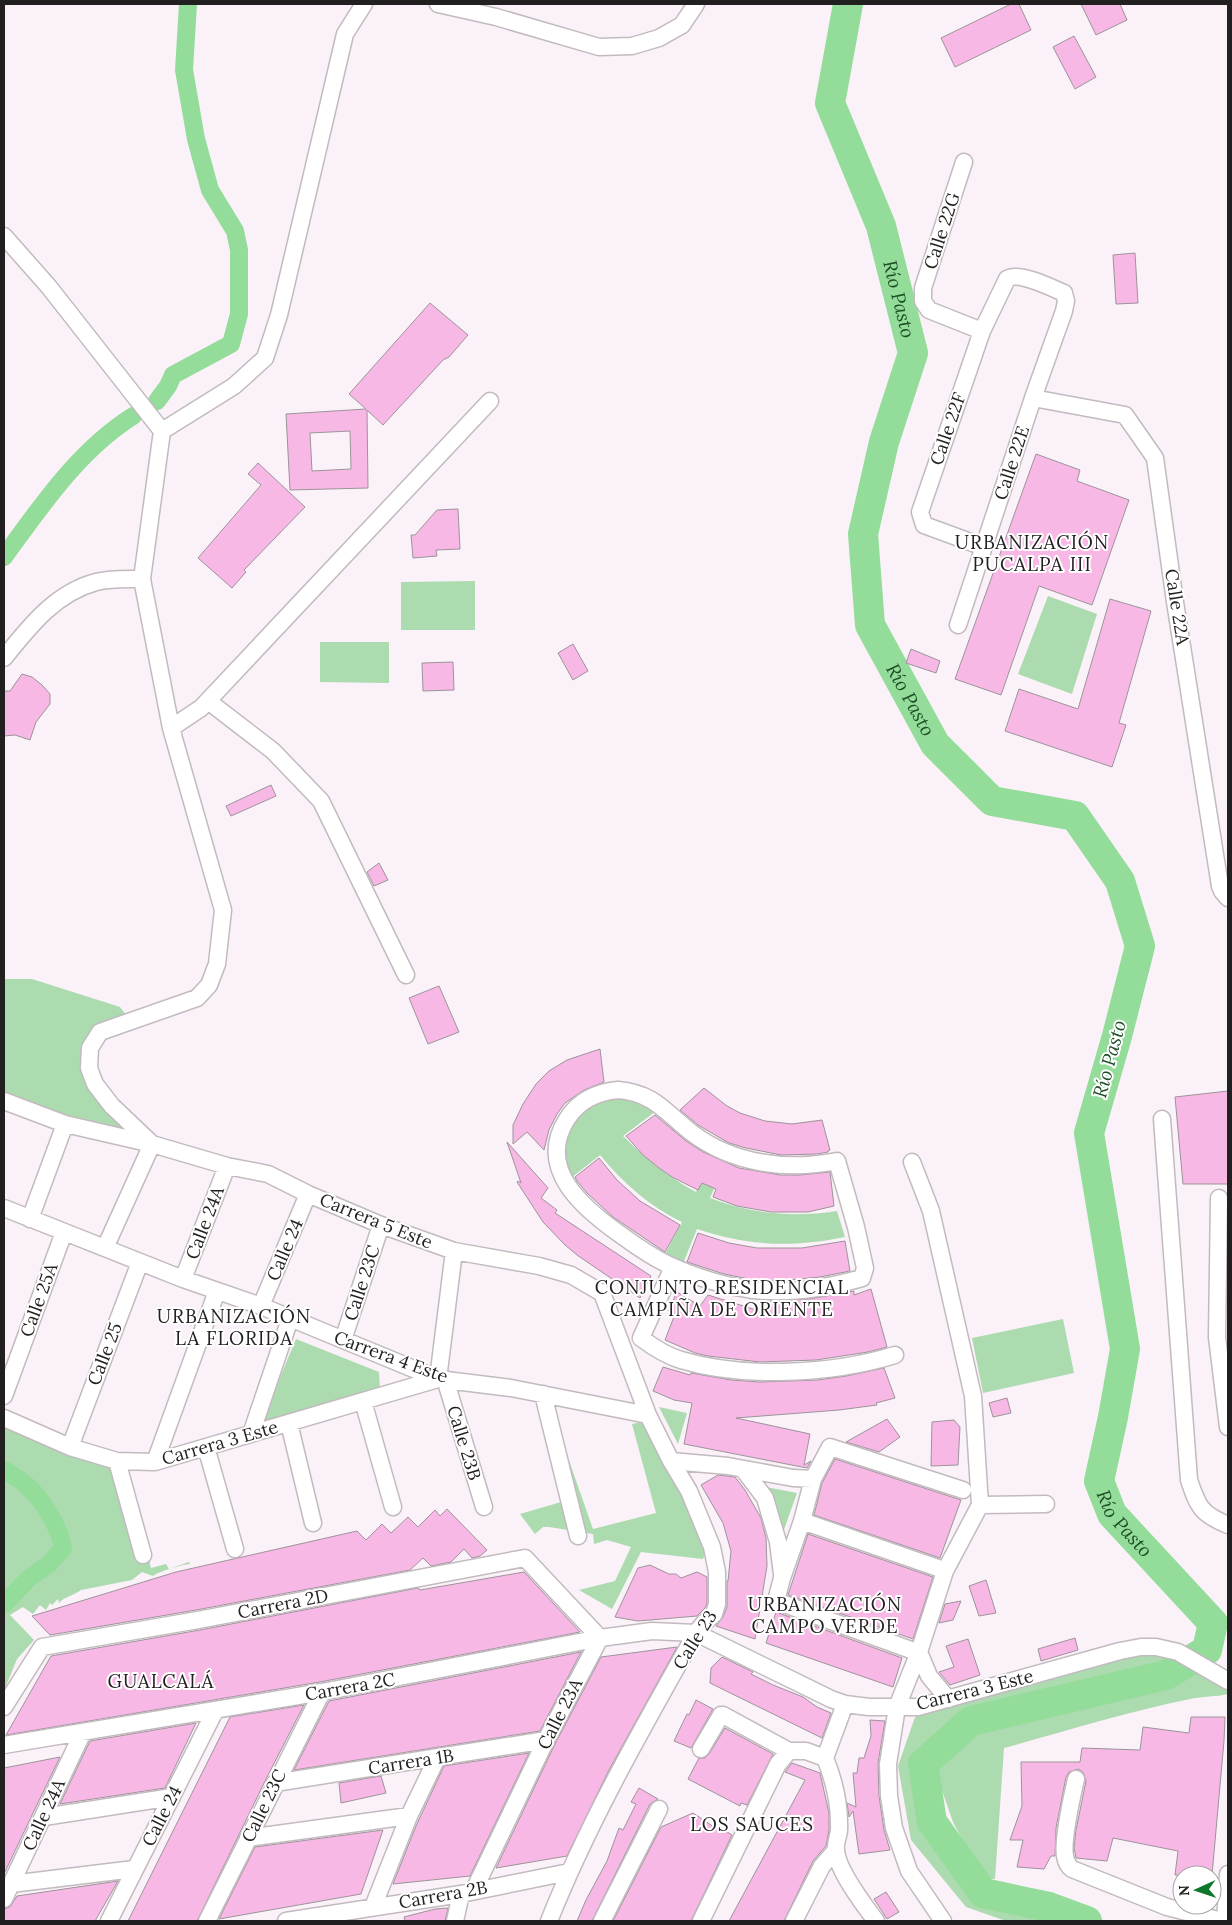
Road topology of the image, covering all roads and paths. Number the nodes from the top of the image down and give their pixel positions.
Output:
1 (364, 4) edge
2 (438, 4) edge
3 (696, 4) edge
4 (964, 162) dead end
5 (4, 236) edge
6 (1010, 276) joint
7 (982, 331) junction
8 (1033, 398) junction
9 (490, 401) dead end
10 (162, 431) junction
11 (984, 547) junction
12 (142, 579) junction
13 (958, 625) dead end
14 (4, 658) edge
15 (208, 701) junction
16 (171, 728) junction
17 (1228, 898) edge
18 (406, 975) dead end
19 (4, 1101) edge
20 (1162, 1119) dead end
21 (65, 1124) junction
22 (152, 1144) junction
23 (912, 1162) dead end
24 (226, 1166) junction
25 (308, 1194) junction
26 (1219, 1198) dead end
27 (4, 1208) edge
28 (30, 1219) junction
29 (381, 1226) junction
30 (64, 1232) junction
31 (105, 1248) junction
32 (454, 1251) junction
33 (140, 1262) junction
34 (673, 1267) junction
35 (183, 1279) junction
36 (217, 1292) junction
37 (602, 1293) joint
38 (261, 1306) junction
39 (290, 1318) junction
40 (641, 1338) junction
41 (1223, 1338) edge
42 (343, 1340) junction
43 (622, 1345) junction
44 (895, 1355) dead end
45 (442, 1379) junction
46 (543, 1394) junction
47 (4, 1396) edge
48 (363, 1401) junction
49 (648, 1415) junction
50 (4, 1418) edge
51 (289, 1423) junction
52 (1228, 1427) edge
53 (251, 1434) junction
54 (70, 1446) junction
55 (206, 1447) junction
56 (117, 1461) junction
57 (671, 1461) junction
58 (155, 1462) junction
59 (743, 1469) junction
60 (813, 1479) junction
61 (963, 1490) dead end
62 (1046, 1504) dead end
63 (980, 1505) junction
64 (393, 1507) dead end
65 (484, 1507) dead end
66 (802, 1521) junction
67 (313, 1523) dead end
68 (1228, 1525) edge
69 (578, 1536) dead end
70 (235, 1549) dead end
71 (142, 1555) dead end
72 (938, 1568) dead end
73 (782, 1578) junction
74 (696, 1633) junction
75 (600, 1638) junction
76 (915, 1651) junction
77 (1226, 1679) edge
78 (322, 1692) junction
79 (948, 1699) junction
80 (845, 1704) junction
81 (4, 1707) edge
82 (897, 1707) junction
83 (214, 1711) junction
84 (82, 1732) junction
85 (546, 1740) junction
86 (4, 1745) edge
87 (701, 1749) dead end
88 (789, 1751) junction
89 (437, 1758) junction
90 (825, 1758) junction
91 (1076, 1779) dead end
92 (275, 1783) junction
93 (172, 1797) junction
94 (658, 1809) dead end
95 (409, 1816) junction
96 (44, 1817) junction
97 (248, 1838) junction
98 (836, 1850) junction
99 (134, 1869) junction
100 (569, 1872) junction
101 (1228, 1874) edge
102 (7, 1891) edge
103 (467, 1892) junction
104 (373, 1907) junction
105 (109, 1921) edge
106 (207, 1921) edge
107 (286, 1921) edge
108 (455, 1921) edge
109 (550, 1921) edge
110 (602, 1921) edge
111 (701, 1921) edge
112 (794, 1921) edge
113 (876, 1921) edge
114 (943, 1921) edge
115 (1223, 1921) edge

1 - 10 street
2 - 3 street
4 - 7 street, Calle 22G
5 - 10 street
6 - 7 street, Calle 22F
6 - 8 street, Calle 22E
7 - 11 street, Calle 22F
8 - 11 street, Calle 22E
8 - 17 street, Calle 22A
9 - 15 street
10 - 12 street
11 - 13 street, Calle 22E
12 - 14 street
12 - 16 street
15 - 16 street
15 - 18 street
16 - 22 street, Carrera 5 Este
19 - 21 street, Carrera 5 Este
20 - 68 street
21 - 22 street, Carrera 5 Este
21 - 28 street
22 - 24 street, Carrera 5 Este
22 - 31 street
23 - 63 street
24 - 25 street, Carrera 5 Este
24 - 35 street, Calle 24A
25 - 29 street, Carrera 5 Este
25 - 38 street, Calle 24
26 - 41 street
27 - 28 street, Carrera 4 Este
28 - 30 street, Carrera 4 Este
29 - 32 street, Carrera 5 Este
29 - 42 street, Calle 23C
30 - 31 street, Carrera 4 Este
30 - 47 street, Calle 25A
31 - 33 street, Carrera 4 Este
32 - 37 street, Carrera 5 Este
32 - 45 street, Calle 23B
33 - 35 street, Carrera 4 Este
33 - 54 street, Calle 25
34 - 34 street
34 - 40 street
35 - 36 street, Carrera 4 Este
36 - 38 street, Carrera 4 Este
36 - 58 street
37 - 43 street, Calle 23
38 - 39 street, Carrera 4 Este
39 - 42 street, Carrera 4 Este
39 - 53 street
40 - 43 street
40 - 44 street
41 - 52 street
42 - 45 street, Carrera 4 Este
43 - 49 street, Calle 23
45 - 46 street, Carrera 4 Este
45 - 48 street, Carrera 3 Este
45 - 65 street, Calle 23B
46 - 49 street, Carrera 4 Este
46 - 69 street
48 - 51 street, Carrera 3 Este
48 - 64 street
49 - 57 street, Calle 23
50 - 54 street, Carrera 3 Este
51 - 53 street, Carrera 3 Este
51 - 67 street
53 - 55 street, Carrera 3 Este
54 - 56 street, Carrera 3 Este
55 - 58 street, Carrera 3 Este
55 - 70 street
56 - 58 street, Carrera 3 Este
56 - 71 street
57 - 59 street
57 - 74 street, Calle 23
59 - 60 street
59 - 73 street
60 - 61 street
60 - 66 street
62 - 63 street
63 - 76 street
66 - 72 street
66 - 73 street
73 - 76 street
74 - 75 street, Carrera 2C
74 - 80 street, Carrera 3 Este
74 - 100 street, Calle 23
75 - 78 street, Carrera 2C
75 - 81 street, Carrera 2D
75 - 85 street, Calle 23A
76 - 79 street
76 - 82 street
77 - 79 street, Carrera 3 Este
78 - 83 street, Carrera 2C
78 - 92 street, Calle 23C
79 - 82 street, Carrera 3 Este
80 - 82 street, Carrera 3 Este
80 - 90 street
82 - 114 street
83 - 84 street, Carrera 2C
83 - 93 street, Calle 24
84 - 86 street, Carrera 2C
84 - 96 street, Calle 24A
85 - 89 street, Carrera 1B
85 - 103 street, Calle 23A
87 - 88 street
88 - 90 street
88 - 111 street
89 - 92 street, Carrera 1B
89 - 95 street
90 - 98 street
91 - 115 street
92 - 97 street, Calle 23C
93 - 96 street
93 - 99 street, Calle 24
94 - 110 street
95 - 97 street
95 - 104 street
96 - 102 street, Calle 24A
97 - 106 street, Calle 23C
98 - 112 street
98 - 113 street
99 - 102 street
99 - 105 street, Calle 24
100 - 103 street, Carrera 2B
100 - 109 street, Calle 23
101 - 115 street
103 - 104 street, Carrera 2B
103 - 108 street, Calle 23A
104 - 107 street, Carrera 2B

